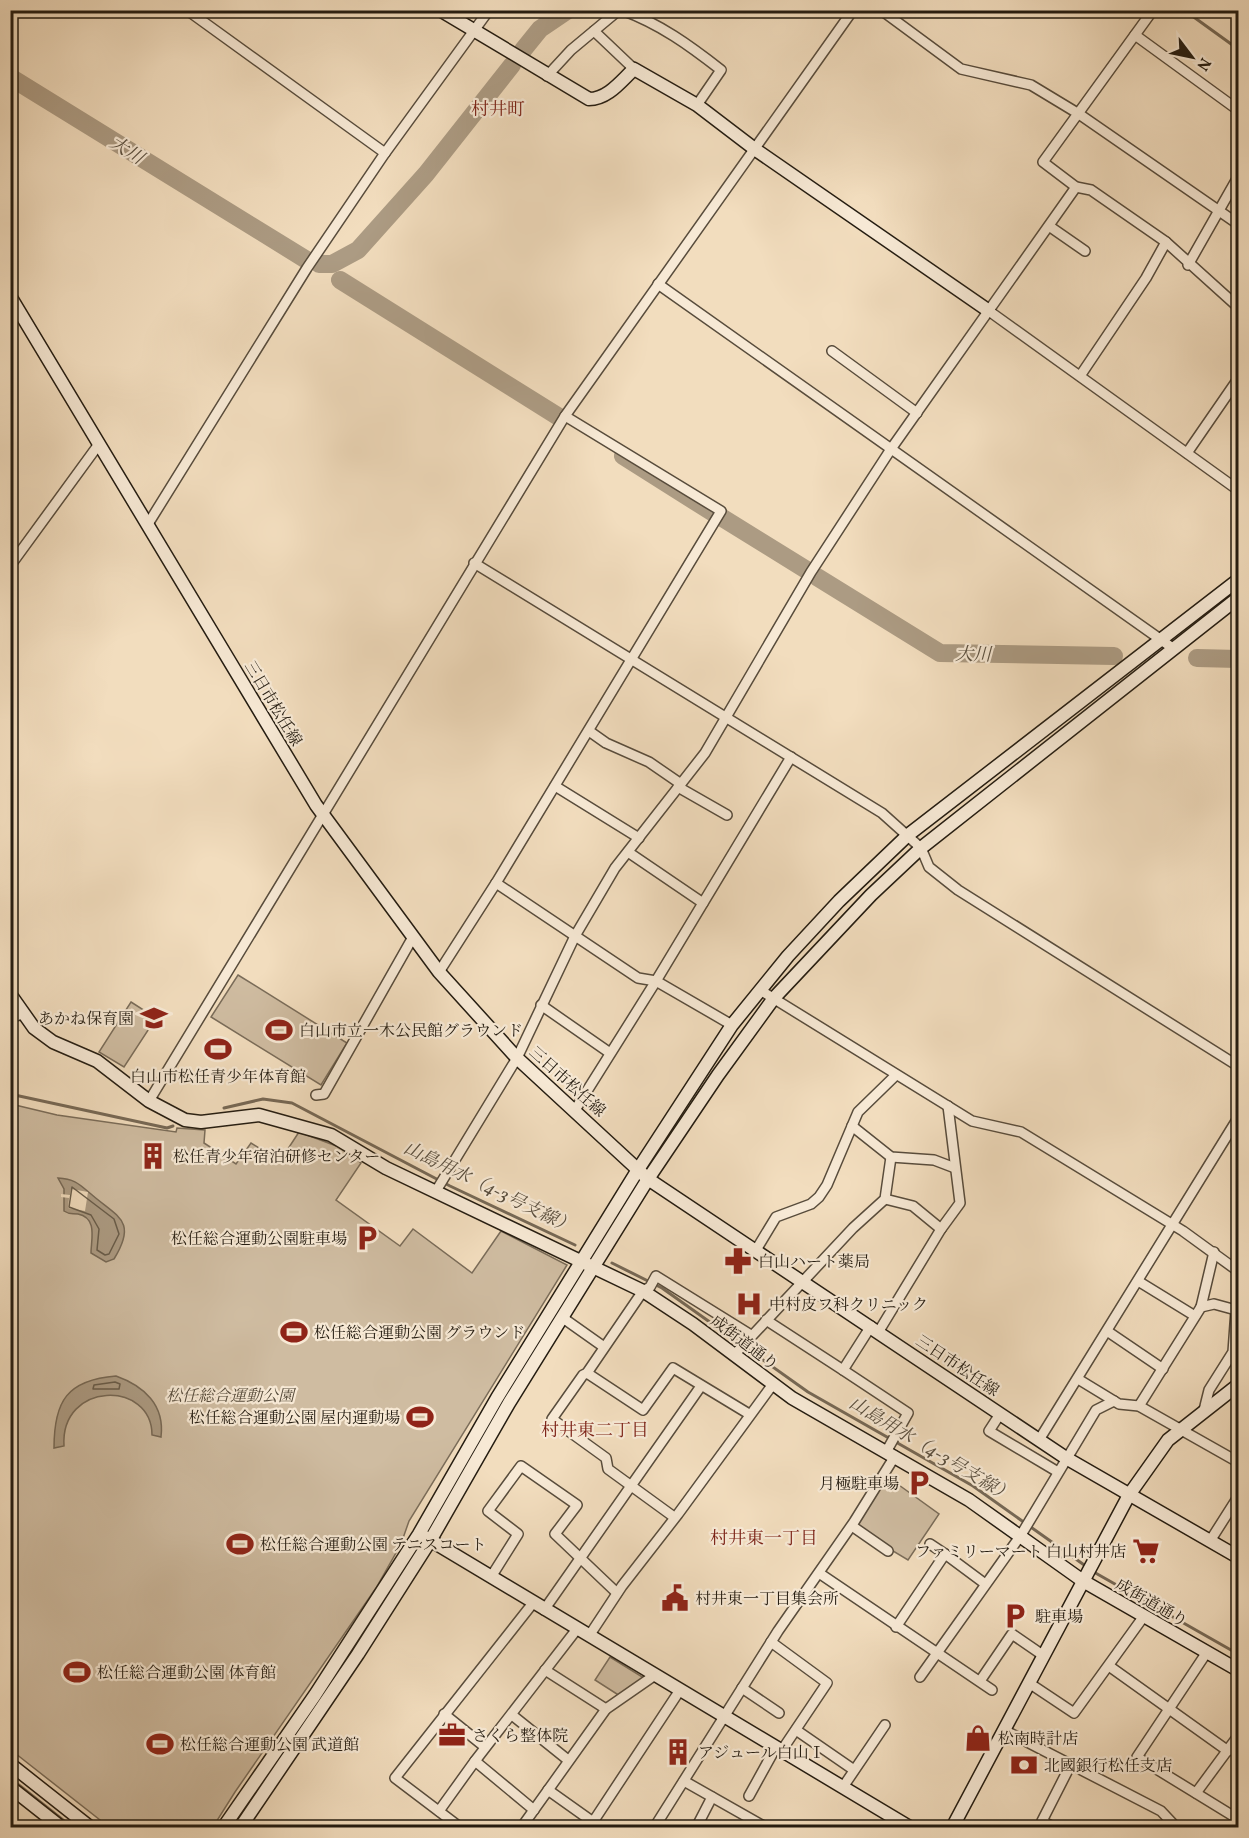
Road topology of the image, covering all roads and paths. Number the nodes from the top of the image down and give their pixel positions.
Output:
1 (187, 10) edge
2 (440, 10) edge
3 (489, 10) edge
4 (620, 10) edge
5 (853, 10) edge
6 (881, 10) edge
7 (1153, 10) edge
8 (475, 31) junction
9 (594, 31) junction
10 (1135, 35) junction
11 (634, 69) junction
12 (547, 76) junction
13 (697, 105) junction
14 (1239, 110) edge
15 (1079, 114) junction
16 (756, 150) junction
17 (385, 153) junction
18 (1239, 177) edge
19 (1076, 187) junction
20 (1219, 210) junction
21 (1239, 224) edge
22 (1049, 226) junction
23 (1166, 242) junction
24 (1085, 251) dead end
25 (1188, 265) junction
26 (658, 284) junction
27 (10, 296) edge
28 (1239, 307) edge
29 (989, 311) junction
30 (832, 351) dead end
31 (1080, 376) junction
32 (1239, 379) edge
33 (917, 413) junction
34 (565, 416) junction
35 (99, 444) junction
36 (891, 449) junction
37 (1187, 453) junction
38 (1239, 490) edge
39 (148, 524) junction
40 (474, 563) junction
41 (10, 567) edge
42 (1239, 580) edge
43 (1239, 598) edge
44 (1161, 642) junction
45 (1174, 649) junction
46 (633, 658) junction
47 (727, 717) junction
48 (589, 731) junction
49 (791, 758) junction
50 (680, 785) junction
51 (555, 786) junction
52 (322, 813) junction
53 (727, 815) dead end
54 (908, 835) junction
55 (639, 838) junction
56 (921, 848) junction
57 (628, 852) junction
58 (496, 883) junction
59 (703, 903) junction
60 (575, 936) junction
61 (413, 937) junction
62 (439, 972) junction
63 (656, 981) junction
64 (760, 990) junction
65 (10, 994) edge
66 (774, 998) junction
67 (541, 1005) junction
68 (16, 1016) edge
69 (732, 1025) junction
70 (610, 1053) junction
71 (517, 1058) junction
72 (1239, 1066) edge
73 (896, 1075) junction
74 (316, 1095) dead end
75 (149, 1101) junction
76 (948, 1106) junction
77 (575, 1110) junction
78 (1239, 1118) edge
79 (852, 1126) junction
80 (891, 1157) junction
81 (639, 1168) junction
82 (956, 1168) junction
83 (648, 1179) junction
84 (441, 1184) junction
85 (885, 1199) junction
86 (1172, 1226) junction
87 (941, 1229) junction
88 (756, 1250) junction
89 (1214, 1252) junction
90 (581, 1263) junction
91 (594, 1269) junction
92 (1239, 1271) edge
93 (804, 1281) junction
94 (1138, 1281) junction
95 (649, 1286) junction
96 (1201, 1307) junction
97 (1237, 1307) edge
98 (1195, 1316) junction
99 (563, 1318) junction
100 (766, 1320) junction
101 (875, 1329) junction
102 (1107, 1331) junction
103 (743, 1345) junction
104 (604, 1347) junction
105 (1164, 1369) junction
106 (843, 1370) junction
107 (587, 1373) junction
108 (1078, 1379) junction
109 (773, 1384) junction
110 (1239, 1385) edge
111 (701, 1386) junction
112 (1114, 1401) junction
113 (1139, 1406) junction
114 (1204, 1410) junction
115 (749, 1414) junction
116 (1000, 1414) junction
117 (1182, 1428) junction
118 (1039, 1440) junction
119 (890, 1452) junction
120 (1066, 1458) junction
121 (1239, 1462) edge
122 (1058, 1472) junction
123 (630, 1485) junction
124 (1129, 1495) junction
125 (1239, 1497) edge
126 (674, 1517) junction
127 (852, 1526) junction
128 (1025, 1527) junction
129 (419, 1534) junction
130 (430, 1541) junction
131 (1210, 1541) junction
132 (930, 1544) dead end
133 (888, 1551) dead end
134 (945, 1554) junction
135 (1239, 1557) edge
136 (580, 1560) junction
137 (819, 1573) junction
138 (1088, 1573) junction
139 (491, 1577) junction
140 (984, 1583) junction
141 (616, 1593) junction
142 (533, 1603) junction
143 (544, 1610) junction
144 (1144, 1616) junction
145 (896, 1627) junction
146 (577, 1629) junction
147 (589, 1636) junction
148 (771, 1642) junction
149 (937, 1652) junction
150 (1207, 1652) junction
151 (1044, 1656) junction
152 (1109, 1666) junction
153 (545, 1670) junction
154 (1239, 1670) edge
155 (655, 1675) junction
156 (920, 1677) dead end
157 (980, 1681) junction
158 (1029, 1683) junction
159 (742, 1688) junction
160 (680, 1690) junction
161 (992, 1690) dead end
162 (606, 1709) junction
163 (1167, 1709) junction
164 (779, 1713) dead end
165 (444, 1714) junction
166 (512, 1715) junction
167 (723, 1718) junction
168 (885, 1725) dead end
169 (796, 1730) junction
170 (1004, 1730) junction
171 (1239, 1736) edge
172 (486, 1747) junction
173 (779, 1748) junction
174 (1228, 1751) junction
175 (568, 1760) junction
176 (475, 1761) junction
177 (10, 1764) edge
178 (1071, 1764) junction
179 (855, 1770) junction
180 (684, 1781) junction
181 (10, 1787) edge
182 (843, 1787) junction
183 (548, 1790) junction
184 (1196, 1793) junction
185 (749, 1796) dead end
186 (712, 1797) junction
187 (534, 1810) junction
188 (439, 1811) junction
189 (1239, 1819) edge
190 (1166, 1823) edge
191 (591, 1825) edge
192 (700, 1826) edge
193 (62, 1827) edge
194 (91, 1827) edge
195 (223, 1827) edge
196 (240, 1827) edge
197 (461, 1827) edge
198 (521, 1827) edge
199 (654, 1827) edge
200 (767, 1827) edge
201 (911, 1827) edge
202 (952, 1827) edge
203 (1055, 1827) edge
204 (1177, 1827) edge

1 - 17 street
2 - 8 street
3 - 8 street
4 - 9 street
4 - 13 street
5 - 16 street
6 - 15 street
7 - 10 street
8 - 12 street
8 - 17 street
9 - 11 street
9 - 12 street
10 - 14 street
10 - 15 street
11 - 12 street
11 - 13 street
13 - 16 street
15 - 19 street
15 - 20 street
16 - 26 street
16 - 29 street
17 - 39 street
18 - 20 street
19 - 22 street
19 - 23 street
20 - 21 street
20 - 25 street
22 - 24 street
22 - 29 street
23 - 25 street
23 - 31 street
25 - 28 street
26 - 34 street
26 - 36 street
27 - 35 street, 三日市松任線
29 - 31 street
29 - 33 street
30 - 33 street
31 - 37 street
32 - 37 street
33 - 36 street
34 - 40 street
34 - 46 street
35 - 39 street, 三日市松任線
35 - 41 street
36 - 44 street
36 - 47 street
37 - 38 street
39 - 52 street, 三日市松任線
40 - 46 street
40 - 52 street
42 - 44 street
43 - 45 street
44 - 45 street
44 - 54 street
45 - 56 street
46 - 47 street
46 - 48 street
47 - 49 street
47 - 50 street
48 - 50 street
48 - 51 street
49 - 54 street
49 - 59 street
50 - 53 street
50 - 55 street
51 - 55 street
51 - 58 street
52 - 61 street, 三日市松任線
52 - 75 street
54 - 56 street
54 - 64 street
55 - 57 street
56 - 66 street
56 - 72 street
57 - 59 street
57 - 60 street
58 - 60 street
58 - 62 street
59 - 63 street
60 - 63 street
60 - 67 street
61 - 62 street, 三日市松任線
61 - 74 street
62 - 71 street, 三日市松任線
63 - 69 street
63 - 70 street
64 - 66 street
64 - 69 street
65 - 68 street
66 - 73 street
66 - 83 street
67 - 70 street
67 - 71 street
68 - 75 street
69 - 81 street
70 - 77 street
71 - 77 street, 三日市松任線
71 - 84 street
73 - 76 street
73 - 79 street
75 - 84 street, 成街道通り
76 - 82 street
76 - 86 street
77 - 81 street, 三日市松任線
78 - 86 street
79 - 80 street
79 - 88 street
80 - 82 street
80 - 85 street
81 - 83 street, 三日市松任線
81 - 90 street
82 - 87 street
83 - 88 street, 三日市松任線
83 - 91 street
84 - 90 street, 成街道通り
85 - 87 street
85 - 93 street
86 - 89 street
86 - 94 street
87 - 101 street
88 - 93 street, 三日市松任線
89 - 92 street
89 - 96 street
90 - 91 street, 成街道通り
90 - 129 street
91 - 95 street, 成街道通り
91 - 99 street
93 - 100 street
93 - 101 street, 三日市松任線
94 - 98 street
94 - 102 street
95 - 103 street, 成街道通り
95 - 103 street
95 - 104 street
96 - 97 street
96 - 98 street
97 - 114 street
98 - 105 street
99 - 104 street
99 - 130 street
100 - 103 street
100 - 106 street
101 - 106 street
101 - 116 street, 三日市松任線
102 - 105 street
102 - 108 street
103 - 109 street, 成街道通り
104 - 107 street
105 - 113 street
106 - 119 street
107 - 111 street
107 - 123 street
108 - 112 street
108 - 118 street
109 - 115 street
109 - 119 street, 成街道通り
110 - 114 street
111 - 115 street
111 - 123 street
112 - 113 street
112 - 120 street
113 - 117 street
114 - 117 street
115 - 126 street
116 - 118 street, 三日市松任線
116 - 122 street
117 - 121 street
117 - 124 street
118 - 120 street, 三日市松任線
119 - 127 street
119 - 128 street, 成街道通り
120 - 122 street
120 - 124 street, 三日市松任線
122 - 128 street
123 - 126 street
123 - 136 street
124 - 131 street, 三日市松任線
124 - 138 street
125 - 131 street
126 - 141 street
127 - 133 street
127 - 137 street
128 - 138 street, 成街道通り
128 - 140 street
129 - 130 street
129 - 195 street
130 - 139 street
130 - 196 street
131 - 135 street, 三日市松任線
132 - 134 street
134 - 140 street
134 - 145 street
136 - 139 street
136 - 141 street
136 - 143 street
137 - 145 street
137 - 148 street
138 - 144 street, 成街道通り
138 - 151 street
139 - 142 street
140 - 149 street
141 - 147 street
142 - 143 street
142 - 165 street
143 - 146 street
144 - 150 street, 成街道通り
144 - 152 street
145 - 149 street
146 - 147 street
146 - 153 street
147 - 155 street
148 - 159 street
148 - 169 street
149 - 156 street
149 - 157 street
150 - 154 street, 成街道通り
150 - 163 street
151 - 157 street
151 - 158 street
152 - 158 street
152 - 163 street
153 - 162 street
153 - 166 street
155 - 160 street
155 - 162 street
157 - 161 street
158 - 170 street
159 - 164 street
159 - 167 street
160 - 167 street
160 - 191 street
162 - 175 street
163 - 174 street
163 - 184 street
165 - 172 street
165 - 188 street
166 - 172 street
166 - 175 street
167 - 173 street
167 - 180 street
168 - 179 street
169 - 173 street
169 - 179 street
170 - 178 street
170 - 202 street
171 - 174 street
172 - 176 street
173 - 182 street
173 - 185 street
174 - 184 street
175 - 183 street
176 - 187 street
176 - 188 street
177 - 194 street
178 - 190 street
178 - 203 street
179 - 182 street
180 - 186 street
180 - 199 street
181 - 193 street
182 - 201 street
183 - 187 street
183 - 191 street
184 - 189 street
186 - 192 street
186 - 200 street
187 - 198 street
188 - 197 street
190 - 204 street

